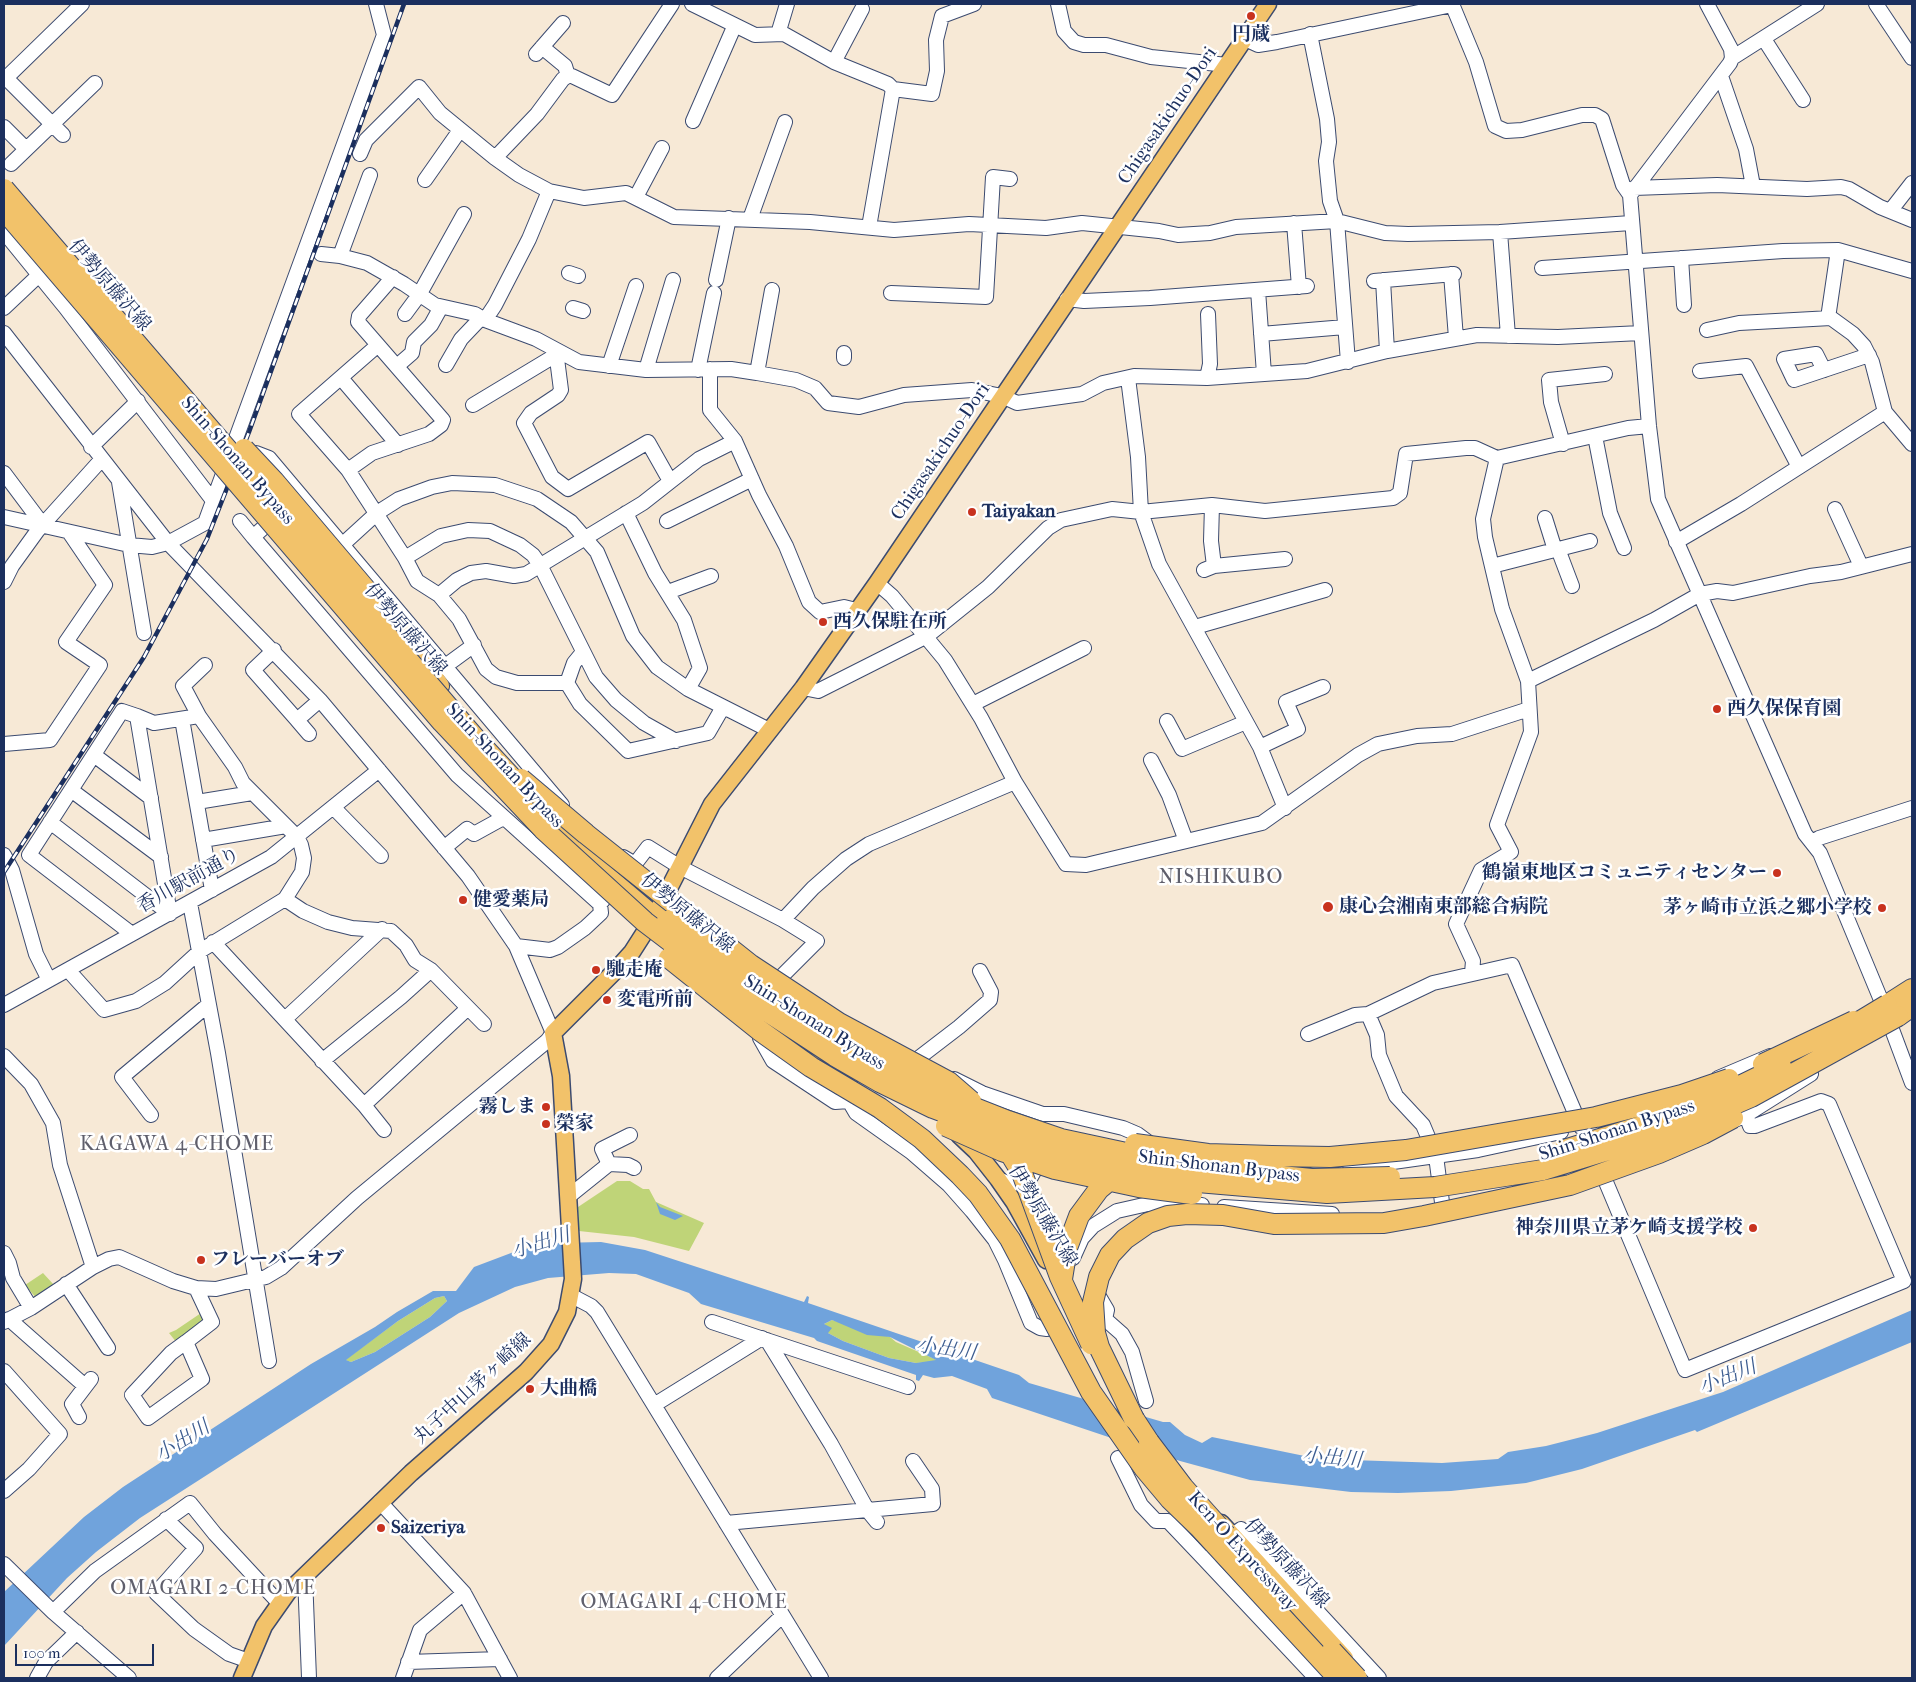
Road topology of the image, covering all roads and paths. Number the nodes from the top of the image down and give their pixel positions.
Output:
1 (82, 4) edge
2 (376, 4) edge
3 (672, 4) edge
4 (692, 4) edge
5 (787, 4) edge
6 (974, 4) edge
7 (1058, 4) edge
8 (1268, 4) edge
9 (1452, 4) edge
10 (1709, 4) edge
11 (1817, 4) edge
12 (1876, 4) edge
13 (862, 9) dead end
14 (563, 23) dead end
15 (734, 27) junction
16 (778, 34) junction
17 (1310, 34) junction
18 (1245, 38) junction
19 (1764, 39) junction
20 (1732, 58) junction
21 (1912, 58) edge
22 (834, 62) junction
23 (1227, 65) junction
24 (568, 76) junction
25 (1721, 76) junction
26 (5, 79) edge
27 (96, 83) dead end
28 (893, 89) junction
29 (1803, 100) dead end
30 (693, 121) dead end
31 (785, 122) dead end
32 (52, 124) junction
33 (4, 127) edge
34 (460, 130) junction
35 (63, 135) dead end
36 (662, 148) dead end
37 (26, 150) junction
38 (360, 154) dead end
39 (495, 158) junction
40 (11, 164) dead end
41 (370, 175) dead end
42 (1010, 179) dead end
43 (426, 180) dead end
44 (1912, 183) edge
45 (1753, 186) junction
46 (4, 189) edge
47 (1632, 191) junction
48 (549, 192) junction
49 (4, 194) edge
50 (636, 197) junction
51 (4, 204) edge
52 (4, 210) edge
53 (1892, 210) junction
54 (464, 214) dead end
55 (729, 218) junction
56 (750, 219) junction
57 (1912, 220) edge
58 (1337, 221) junction
59 (1294, 223) junction
60 (1631, 223) junction
61 (989, 226) junction
62 (869, 227) junction
63 (1117, 227) junction
64 (4, 232) edge
65 (1500, 232) junction
66 (1838, 250) junction
67 (321, 254) dead end
68 (340, 256) junction
69 (1681, 258) junction
70 (1635, 261) junction
71 (1542, 268) dead end
72 (1912, 271) edge
73 (39, 275) junction
74 (393, 277) junction
75 (673, 280) dead end
76 (636, 286) dead end
77 (772, 290) dead end
78 (1258, 290) junction
79 (891, 293) dead end
80 (419, 295) junction
81 (1067, 299) junction
82 (1684, 305) dead end
83 (441, 307) junction
84 (4, 308) edge
85 (91, 312) junction
86 (406, 314) dead end
87 (1208, 314) dead end
88 (1828, 318) junction
89 (483, 319) junction
90 (1345, 327) junction
91 (1707, 330) dead end
92 (4, 333) edge
93 (1641, 333) junction
94 (1261, 334) junction
95 (1508, 336) junction
96 (1456, 338) junction
97 (378, 346) junction
98 (141, 348) junction
99 (556, 351) junction
100 (1388, 351) junction
101 (1869, 355) junction
102 (1348, 362) junction
103 (446, 365) dead end
104 (397, 366) junction
105 (609, 366) junction
106 (646, 370) junction
107 (704, 370) junction
108 (1824, 370) dead end
109 (1700, 371) dead end
110 (757, 373) junction
111 (1264, 374) junction
112 (1605, 374) dead end
113 (341, 378) junction
114 (1128, 378) junction
115 (1207, 378) junction
116 (1002, 396) junction
117 (138, 401) junction
118 (473, 405) dead end
119 (1885, 412) junction
120 (1649, 426) junction
121 (1595, 436) junction
122 (735, 440) junction
123 (1563, 444) junction
124 (1912, 444) edge
125 (398, 445) junction
126 (91, 447) junction
127 (256, 453) dead end
128 (1497, 458) junction
129 (101, 460) junction
130 (1799, 467) junction
131 (348, 470) junction
132 (4, 473) edge
133 (752, 479) junction
134 (119, 482) junction
135 (670, 482) junction
136 (300, 494) junction
137 (214, 502) junction
138 (1212, 505) junction
139 (1835, 509) dead end
140 (1141, 512) junction
141 (377, 513) junction
142 (626, 513) junction
143 (4, 517) edge
144 (1545, 518) dead end
145 (240, 520) dead end
146 (667, 521) dead end
147 (43, 525) junction
148 (287, 529) dead end
149 (69, 532) junction
150 (254, 537) junction
151 (586, 537) junction
152 (1590, 541) dead end
153 (1676, 542) junction
154 (168, 543) junction
155 (342, 544) junction
156 (129, 545) junction
157 (1624, 548) dead end
158 (1556, 549) junction
159 (1912, 554) edge
160 (405, 558) junction
161 (1285, 559) dead end
162 (540, 565) junction
163 (1492, 566) junction
164 (1861, 566) junction
165 (711, 576) dead end
166 (4, 582) edge
167 (877, 583) junction
168 (1572, 586) dead end
169 (1325, 590) dead end
170 (668, 592) junction
171 (1700, 594) junction
172 (439, 595) junction
173 (856, 610) junction
174 (1195, 626) junction
175 (144, 633) dead end
176 (927, 636) junction
177 (474, 645) junction
178 (1084, 648) dead end
179 (274, 650) junction
180 (583, 652) junction
181 (205, 665) dead end
182 (444, 667) junction
183 (1528, 681) junction
184 (567, 683) junction
185 (410, 684) junction
186 (1323, 687) dead end
187 (803, 688) junction
188 (688, 689) junction
189 (320, 700) junction
190 (973, 704) junction
191 (723, 708) junction
192 (1529, 709) junction
193 (137, 716) junction
194 (199, 716) junction
195 (182, 719) junction
196 (297, 720) junction
197 (1167, 721) dead end
198 (1246, 722) junction
199 (769, 730) junction
200 (310, 734) dead end
201 (471, 740) junction
202 (676, 741) junction
203 (4, 744) edge
204 (1260, 747) junction
205 (94, 755) junction
206 (1151, 760) dead end
207 (378, 770) junction
208 (1015, 782) junction
209 (71, 790) junction
210 (252, 793) junction
211 (151, 798) junction
212 (196, 802) junction
213 (333, 807) junction
214 (1285, 808) junction
215 (1912, 808) edge
216 (570, 813) junction
217 (503, 818) junction
218 (50, 822) junction
219 (286, 826) junction
220 (557, 828) junction
221 (297, 837) junction
222 (203, 840) junction
223 (1186, 841) junction
224 (1812, 842) junction
225 (444, 848) junction
226 (4, 855) edge
227 (381, 856) dead end
228 (161, 857) junction
229 (680, 868) junction
230 (212, 890) junction
231 (613, 890) junction
232 (284, 899) junction
233 (190, 903) junction
234 (600, 904) junction
235 (170, 914) junction
236 (653, 919) junction
237 (782, 920) junction
238 (382, 930) junction
239 (132, 934) junction
240 (213, 942) junction
241 (516, 946) junction
242 (200, 951) junction
243 (698, 966) junction
244 (68, 970) junction
245 (431, 970) junction
246 (676, 970) dead end
247 (980, 971) dead end
248 (1472, 973) junction
249 (49, 980) junction
250 (687, 980) junction
251 (777, 981) junction
252 (740, 982) junction
253 (1912, 982) edge
254 (1912, 989) edge
255 (4, 1005) edge
256 (208, 1005) junction
257 (468, 1008) junction
258 (753, 1010) joint
259 (1897, 1011) edge
260 (1368, 1014) junction
261 (285, 1019) junction
262 (484, 1024) dead end
263 (553, 1033) junction
264 (845, 1033) junction
265 (1308, 1034) dead end
266 (760, 1038) junction
267 (4, 1056) edge
268 (916, 1060) junction
269 (322, 1061) junction
270 (817, 1077) dead end
271 (852, 1078) junction
272 (1912, 1083) edge
273 (849, 1101) junction
274 (364, 1105) junction
275 (151, 1115) dead end
276 (1746, 1115) junction
277 (1573, 1125) junction
278 (384, 1130) dead end
279 (1037, 1139) junction
280 (625, 1141) dead end
281 (1162, 1154) junction
282 (1436, 1156) junction
283 (1243, 1163) junction
284 (608, 1164) junction
285 (634, 1168) dead end
286 (1598, 1176) junction
287 (998, 1179) junction
288 (568, 1197) junction
289 (1185, 1204) junction
290 (1239, 1208) junction
291 (1443, 1210) junction
292 (995, 1240) junction
293 (4, 1253) edge
294 (1024, 1257) junction
295 (92, 1267) junction
296 (256, 1281) junction
297 (66, 1284) junction
298 (196, 1288) junction
299 (572, 1293) junction
300 (31, 1308) junction
301 (1073, 1309) junction
302 (6, 1321) edge
303 (712, 1322) dead end
304 (1047, 1328) dead end
305 (764, 1339) junction
306 (186, 1342) junction
307 (108, 1348) dead end
308 (269, 1362) dead end
309 (4, 1371) edge
310 (908, 1387) dead end
311 (654, 1405) junction
312 (1138, 1410) junction
313 (79, 1417) dead end
314 (1118, 1458) dead end
315 (913, 1461) dead end
316 (4, 1491) edge
317 (380, 1502) junction
318 (870, 1512) junction
319 (166, 1519) junction
320 (724, 1519) junction
321 (1199, 1527) junction
322 (1237, 1532) dead end
323 (7, 1566) edge
324 (305, 1576) junction
325 (464, 1593) junction
326 (279, 1603) junction
327 (52, 1611) junction
328 (782, 1616) junction
329 (77, 1632) junction
330 (500, 1659) junction
331 (249, 1661) junction
332 (408, 1662) junction
333 (124, 1677) edge
334 (37, 1678) edge
335 (242, 1678) edge
336 (309, 1678) edge
337 (403, 1678) edge
338 (510, 1678) edge
339 (717, 1678) edge
340 (821, 1678) edge
341 (1316, 1678) edge
342 (1338, 1678) edge
343 (1344, 1678) edge
344 (1357, 1678) edge
345 (1364, 1678) edge
346 (1379, 1678) edge

1 - 26 street
2 - 137 street
3 - 24 street
4 - 15 street
5 - 16 street
6 - 28 street
7 - 23 street
8 - 18 main road, Chigasakichuo-Dori
9 - 17 street
9 - 47 street
10 - 20 street
11 - 19 street
12 - 21 street
13 - 22 street
14 - 24 street
15 - 16 street
15 - 30 street
16 - 22 street
17 - 18 street
17 - 58 street
18 - 23 main road, Chigasakichuo-Dori
19 - 20 street
19 - 29 street
20 - 25 street
22 - 28 street
23 - 63 main road, Chigasakichuo-Dori
24 - 39 street
25 - 45 street
25 - 47 street
26 - 32 street
27 - 32 street
28 - 62 street
31 - 56 street
32 - 35 street
32 - 37 street
33 - 37 street
34 - 38 street
34 - 39 street
34 - 43 street
36 - 50 street
37 - 40 street
39 - 48 street
41 - 68 street
42 - 61 street
44 - 53 street
45 - 47 street
45 - 53 street
46 - 98 highway, Shin-Shonan Bypass, bridge
47 - 60 street
48 - 50 street
48 - 89 street
49 - 51 main road, 伊勢原藤沢線
50 - 55 street
52 - 85 highway, Shin-Shonan Bypass, bridge
53 - 57 street
54 - 80 street
55 - 56 street
55 - 107 street
56 - 62 street
58 - 59 street
58 - 65 street
58 - 90 street
59 - 63 street
59 - 78 street
60 - 65 street
60 - 70 street
61 - 62 street
61 - 63 street
61 - 79 street
63 - 81 main road, Chigasakichuo-Dori
64 - 73 street
65 - 95 street
66 - 69 street
66 - 72 street
66 - 88 street
67 - 68 street
68 - 74 street
69 - 70 street
69 - 82 street
70 - 71 street
70 - 93 street
73 - 84 street
73 - 117 street
74 - 80 street
74 - 97 street
75 - 106 street
76 - 105 street
77 - 110 street
78 - 81 street
78 - 94 street
80 - 83 street
80 - 86 street
81 - 116 main road, Chigasakichuo-Dori
83 - 89 street
83 - 104 street
85 - 185 highway, Shin-Shonan Bypass, bridge
85 - 201 highway, bridge
87 - 115 street
88 - 91 street
88 - 101 street
89 - 99 street
89 - 103 street
90 - 94 street
90 - 102 street
92 - 126 street
93 - 95 street
93 - 120 street
94 - 111 street
95 - 96 street
96 - 100 street
96 - 100 street
97 - 104 street
97 - 113 street
98 - 201 highway, Shin-Shonan Bypass, bridge
98 - 201 highway, bridge
99 - 105 street
99 - 118 street
99 - 135 street
100 - 102 street
101 - 108 street
101 - 119 street
102 - 111 street
104 - 125 street
105 - 106 street
106 - 107 street
107 - 110 street
107 - 122 street
109 - 130 street
110 - 116 street
111 - 115 street
112 - 123 street
113 - 125 street
113 - 131 street
114 - 115 street
114 - 116 street
114 - 140 street
116 - 167 main road, Chigasakichuo-Dori
117 - 126 street
117 - 137 street
119 - 124 street
119 - 130 street
120 - 121 street
120 - 153 street
121 - 123 street
121 - 157 street
122 - 133 street
122 - 135 street
123 - 128 street
125 - 131 street
126 - 129 street
127 - 136 street
128 - 138 street
128 - 163 street
129 - 134 street
129 - 147 street
130 - 153 street
131 - 141 street
132 - 147 street
133 - 146 street
133 - 173 street
134 - 154 street
134 - 156 street
135 - 142 street
136 - 150 street
136 - 155 street
137 - 154 street
138 - 140 street
138 - 161 street
139 - 164 street
140 - 174 street
140 - 176 street
141 - 151 street
141 - 155 street
141 - 160 street
142 - 151 street
142 - 170 street
143 - 147 street
144 - 158 street
145 - 150 street
147 - 149 street
147 - 166 street
148 - 201 main road, 伊勢原藤沢線
149 - 156 street
149 - 203 street
150 - 217 street
151 - 162 street
151 - 188 street
152 - 158 street
153 - 171 street
154 - 156 street
154 - 179 street
155 - 182 street
156 - 175 street
158 - 163 street
158 - 168 street
159 - 164 street
160 - 162 street
160 - 172 street
162 - 172 street
162 - 180 street
163 - 183 street
164 - 171 street
165 - 170 street
167 - 173 main road, Chigasakichuo-Dori
167 - 176 street
169 - 174 street
170 - 188 street
171 - 183 street
171 - 224 street
172 - 177 street
173 - 187 main road, Chigasakichuo-Dori
174 - 198 street
176 - 187 street
176 - 190 street
177 - 182 street
177 - 184 street
178 - 190 street
179 - 189 street
179 - 196 street
180 - 184 street
180 - 202 street
181 - 194 street
182 - 216 street
183 - 192 street
184 - 202 street
185 - 279 highway, Shin-Shonan Bypass, bridge
185 - 321 highway, bridge
186 - 204 street
187 - 199 main road, Chigasakichuo-Dori
188 - 191 street
189 - 196 street
189 - 207 street
190 - 208 street
191 - 199 street
191 - 202 street
192 - 214 street
192 - 248 street
193 - 195 street
193 - 205 street
193 - 211 street
194 - 195 street
194 - 210 street
195 - 212 street
196 - 200 street
197 - 198 street
198 - 204 street
199 - 229 main road, Chigasakichuo-Dori
201 - 220 main road, 伊勢原藤沢線
201 - 231 main road, 伊勢原藤沢線
201 - 279 highway, Shin-Shonan Bypass, bridge
201 - 312 highway, bridge
204 - 214 street
205 - 209 street
205 - 211 street
206 - 223 street
207 - 213 street, 香川駅前通り
207 - 225 street
208 - 223 street
208 - 237 street
209 - 218 street
209 - 228 street
210 - 212 street
210 - 219 street
211 - 228 street
212 - 222 street
213 - 221 street, 香川駅前通り
213 - 227 street
214 - 223 street
215 - 224 street
216 - 220 street
216 - 229 street
217 - 225 street
217 - 234 street
218 - 235 street
218 - 239 street
219 - 221 street
219 - 222 street
220 - 236 main road, 伊勢原藤沢線
221 - 230 street, 香川駅前通り
221 - 232 street
222 - 230 street
224 - 259 street
225 - 241 street
226 - 249 street
228 - 235 street
229 - 236 main road, Chigasakichuo-Dori
229 - 237 street
230 - 233 street, 香川駅前通り
231 - 234 street
231 - 236 main road, 伊勢原藤沢線
232 - 238 street
232 - 240 street
233 - 235 street, 香川駅前通り
233 - 242 street
234 - 241 street
235 - 239 street, 香川駅前通り
236 - 243 main road, 伊勢原藤沢線
236 - 252 main road, 伊勢原藤沢線
236 - 263 main road
237 - 251 street
238 - 245 street
238 - 261 street
239 - 244 street, 香川駅前通り
240 - 242 street
240 - 261 street
241 - 263 street
242 - 244 street
242 - 256 street
243 - 250 street
243 - 258 main road, 伊勢原藤沢線
244 - 249 street, 香川駅前通り
245 - 257 street
245 - 269 street
246 - 250 street
247 - 268 street
248 - 260 street
248 - 277 street
249 - 255 street, 香川駅前通り
250 - 266 street
251 - 252 street
251 - 264 street
252 - 264 main road, 伊勢原藤沢線
253 - 259 street
254 - 259 highway, Shin-Shonan Bypass
256 - 275 street
256 - 296 street
257 - 262 street
257 - 274 street
258 - 271 highway
259 - 272 street
259 - 276 street
259 - 277 highway, bridge
259 - 279 highway, Shin-Shonan Bypass, bridge
259 - 286 highway, bridge
260 - 265 street
260 - 282 street
261 - 269 street
263 - 288 main road, 丸子中山茅ヶ崎線
263 - 296 street
264 - 268 street
264 - 277 highway, bridge
264 - 287 main road, 伊勢原藤沢線
266 - 270 street
266 - 273 street
267 - 295 street
268 - 281 street
269 - 274 street
271 - 273 street
271 - 286 highway, bridge
271 - 294 main road, 伊勢原藤沢線
273 - 292 street
274 - 278 street
276 - 286 street
276 - 286 street
277 - 282 street
277 - 321 highway, bridge
280 - 284 street
281 - 283 street
281 - 287 street
282 - 283 street
282 - 291 street
283 - 290 street
284 - 285 street
284 - 288 street
286 - 291 street
286 - 312 highway, bridge
287 - 301 main road, 伊勢原藤沢線
288 - 299 main road, 丸子中山茅ヶ崎線
289 - 290 street
289 - 301 street
289 - 312 street
290 - 291 street
292 - 294 street
292 - 304 street
293 - 300 street
294 - 343 main road, 伊勢原藤沢線
295 - 297 street
295 - 298 street
296 - 298 street
296 - 308 street
297 - 300 street
297 - 307 street
298 - 306 street
299 - 311 street
299 - 317 main road, 丸子中山茅ヶ崎線
300 - 302 street
301 - 312 main road, 伊勢原藤沢線
302 - 313 street
303 - 305 street
305 - 310 street
305 - 311 street
305 - 318 street
306 - 306 street
309 - 316 street
311 - 320 street
312 - 344 highway, Ken-O Expressway, bridge
312 - 345 main road, 伊勢原藤沢線
314 - 341 street
315 - 318 street
317 - 324 main road, 丸子中山茅ヶ崎線
317 - 325 street
318 - 320 street
319 - 326 street
319 - 327 street
319 - 331 street
320 - 328 street
321 - 342 highway, Ken-O Expressway, bridge
322 - 346 street
323 - 327 street
324 - 326 main road, 丸子中山茅ヶ崎線
324 - 336 street
325 - 330 street
325 - 332 street
326 - 331 main road, 丸子中山茅ヶ崎線
327 - 329 street
328 - 339 street
328 - 340 street
329 - 333 street
329 - 334 street
330 - 332 street
330 - 338 street
331 - 335 main road, 丸子中山茅ヶ崎線
332 - 337 street

